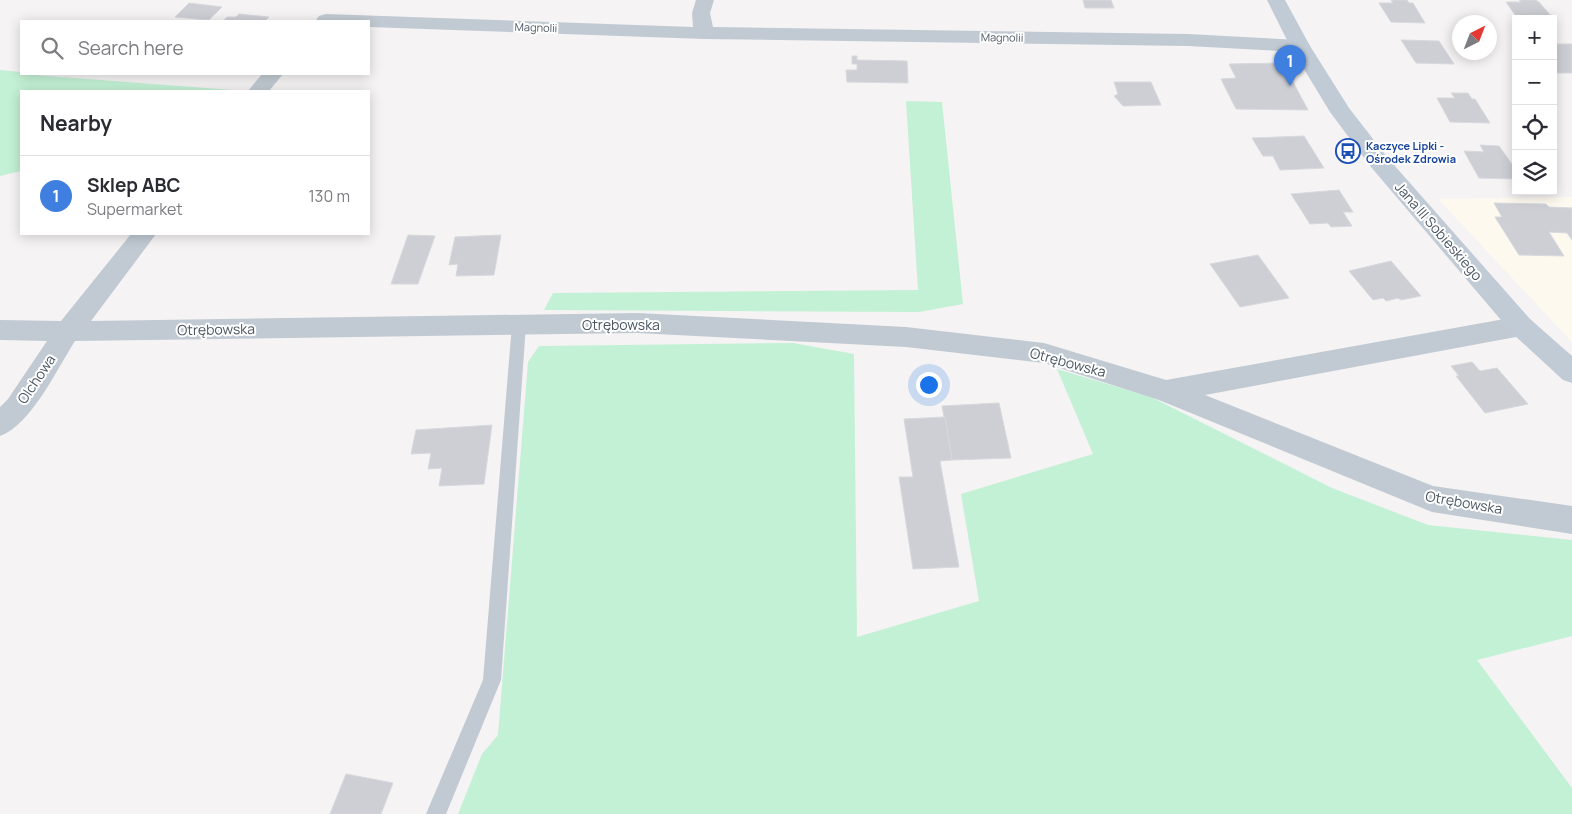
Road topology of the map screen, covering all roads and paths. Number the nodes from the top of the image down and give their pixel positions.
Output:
1 (341, 0) edge
2 (705, 0) edge
3 (1276, 0) edge
4 (327, 20) edge
5 (370, 21) edge
6 (704, 33) junction
7 (1300, 46) junction
8 (272, 75) edge
9 (259, 90) edge
10 (143, 235) edge
11 (519, 324) junction
12 (1521, 326) junction
13 (0, 330) edge
14 (68, 331) junction
15 (1572, 372) edge
16 (1166, 391) junction
17 (0, 424) edge
18 (1572, 520) edge
19 (436, 814) edge

1 - 4 street
2 - 6 street
3 - 7 street, Jana III Sobieskiego
5 - 6 street, Magnolii
6 - 7 street, Magnolii
7 - 12 street, Jana III Sobieskiego
8 - 9 street
10 - 14 street
11 - 14 street, Otrębowska
11 - 16 street, Otrębowska
11 - 19 lane
12 - 15 street, Jana III Sobieskiego
12 - 16 street, Otrębowska
13 - 14 street, Otrębowska
14 - 17 street, Olchowa
16 - 18 street, Otrębowska

